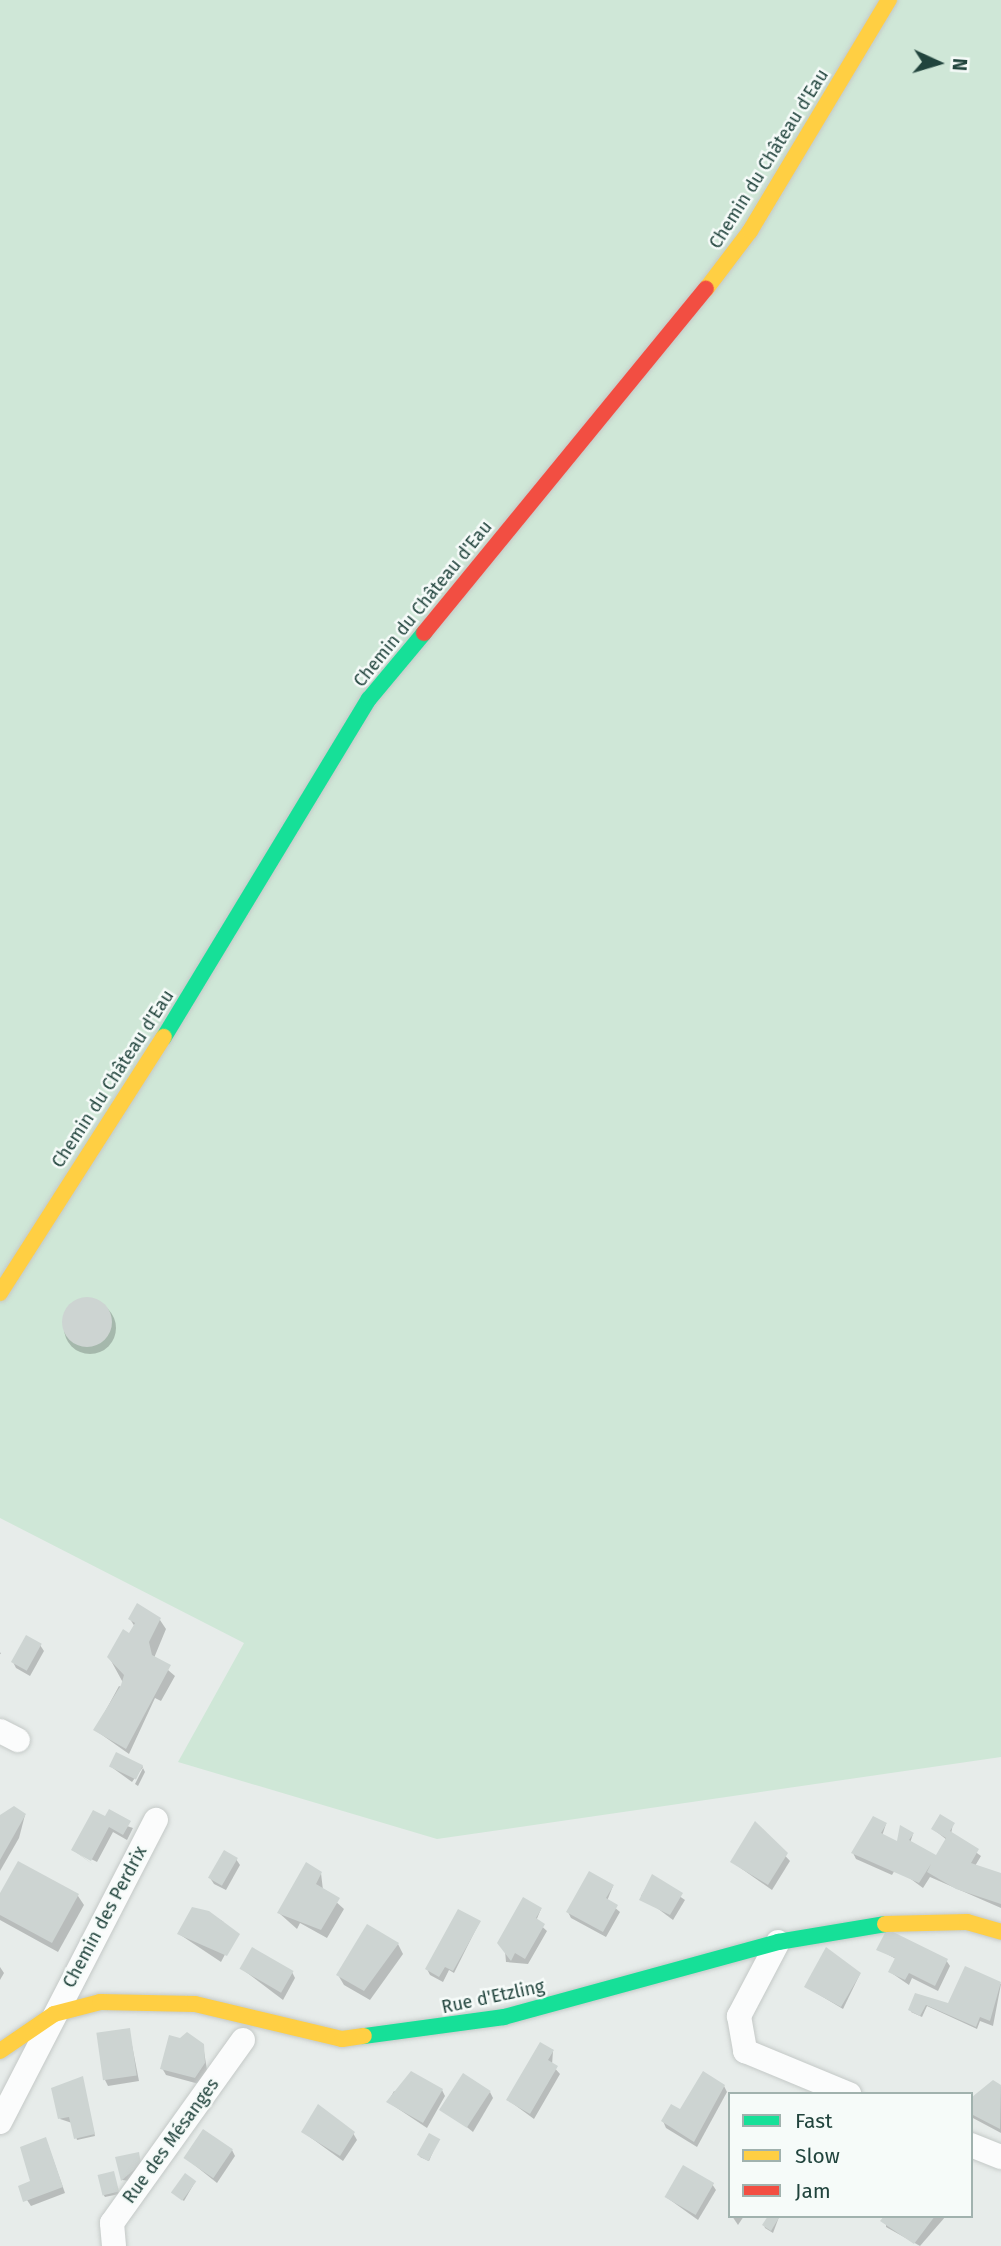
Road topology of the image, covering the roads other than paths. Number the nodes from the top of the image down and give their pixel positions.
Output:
1 (889, 0) edge
2 (0, 1293) edge
3 (156, 1820) dead end
4 (1001, 1932) edge
5 (778, 1942) junction
6 (54, 2014) junction
7 (243, 2040) dead end
8 (0, 2051) edge
9 (844, 2092) edge
10 (0, 2122) edge
11 (973, 2146) edge
12 (1001, 2157) edge
13 (114, 2246) edge

1 - 2 street, Chemin du Château d'Eau
3 - 6 street, Chemin des Perdrix
4 - 5 street, Rue d'Etzling
5 - 6 street, Rue d'Etzling
5 - 9 street
6 - 8 street, Rue d'Etzling
6 - 10 street, Chemin des Perdrix
7 - 13 street, Rue des Mésanges
11 - 12 street

